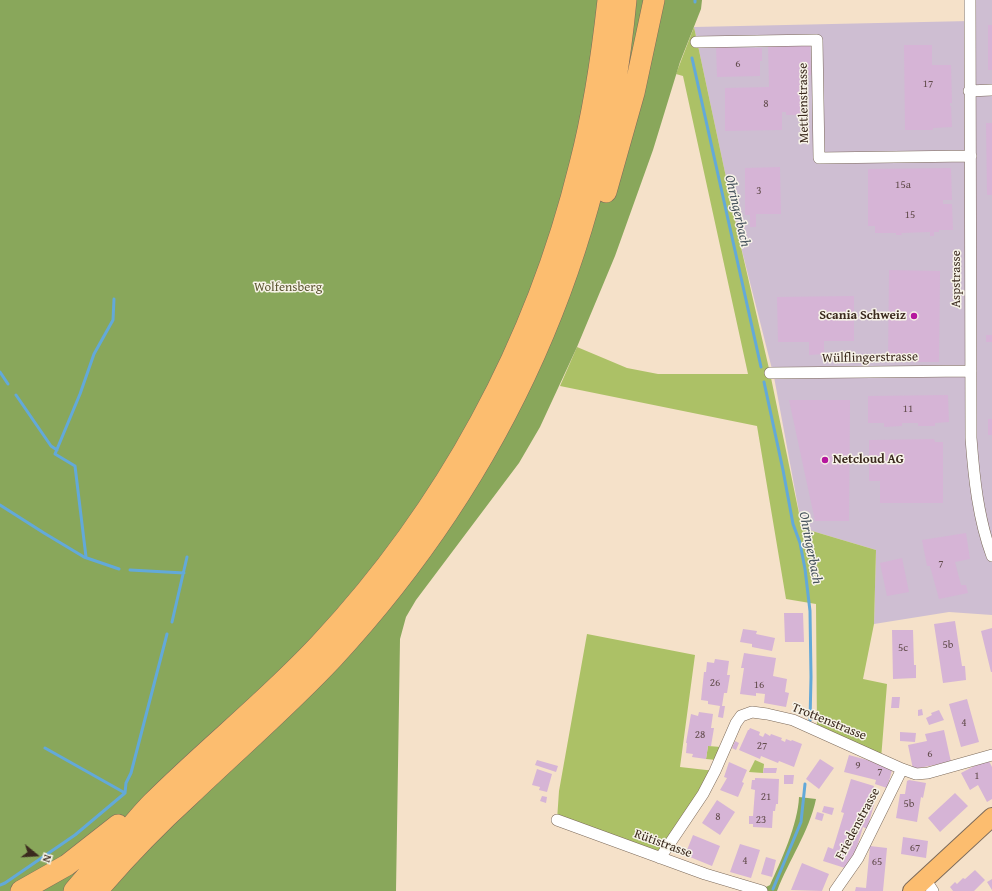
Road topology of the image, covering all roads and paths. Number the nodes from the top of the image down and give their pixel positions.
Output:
1 (608, 0) edge
2 (626, 0) edge
3 (654, 0) edge
4 (970, 0) edge
5 (696, 42) dead end
6 (992, 90) edge
7 (969, 91) junction
8 (971, 156) junction
9 (546, 329) junction
10 (971, 371) junction
11 (770, 373) dead end
12 (992, 556) edge
13 (992, 755) edge
14 (902, 769) junction
15 (150, 804) junction
16 (992, 817) edge
17 (557, 820) dead end
18 (660, 858) junction
19 (929, 885) edge
20 (21, 891) edge
21 (74, 891) edge
22 (97, 891) edge
23 (762, 891) edge
24 (835, 891) edge
25 (912, 891) edge

1 - 15 highway
2 - 9 highway
3 - 9 highway
4 - 7 street, Aspstrasse
5 - 8 street, Mettlenstrasse
6 - 7 street
7 - 8 street, Aspstrasse
8 - 10 street, Aspstrasse
9 - 22 highway
10 - 11 street, Wülflingerstrasse
10 - 12 street, Aspstrasse
13 - 14 street, Trottenstrasse
14 - 18 street, Trottenstrasse
14 - 24 street, Friedenstrasse
15 - 20 highway
15 - 21 highway
16 - 19 main road
17 - 18 street, Rütistrasse
18 - 23 street, Rütistrasse
19 - 25 main road

